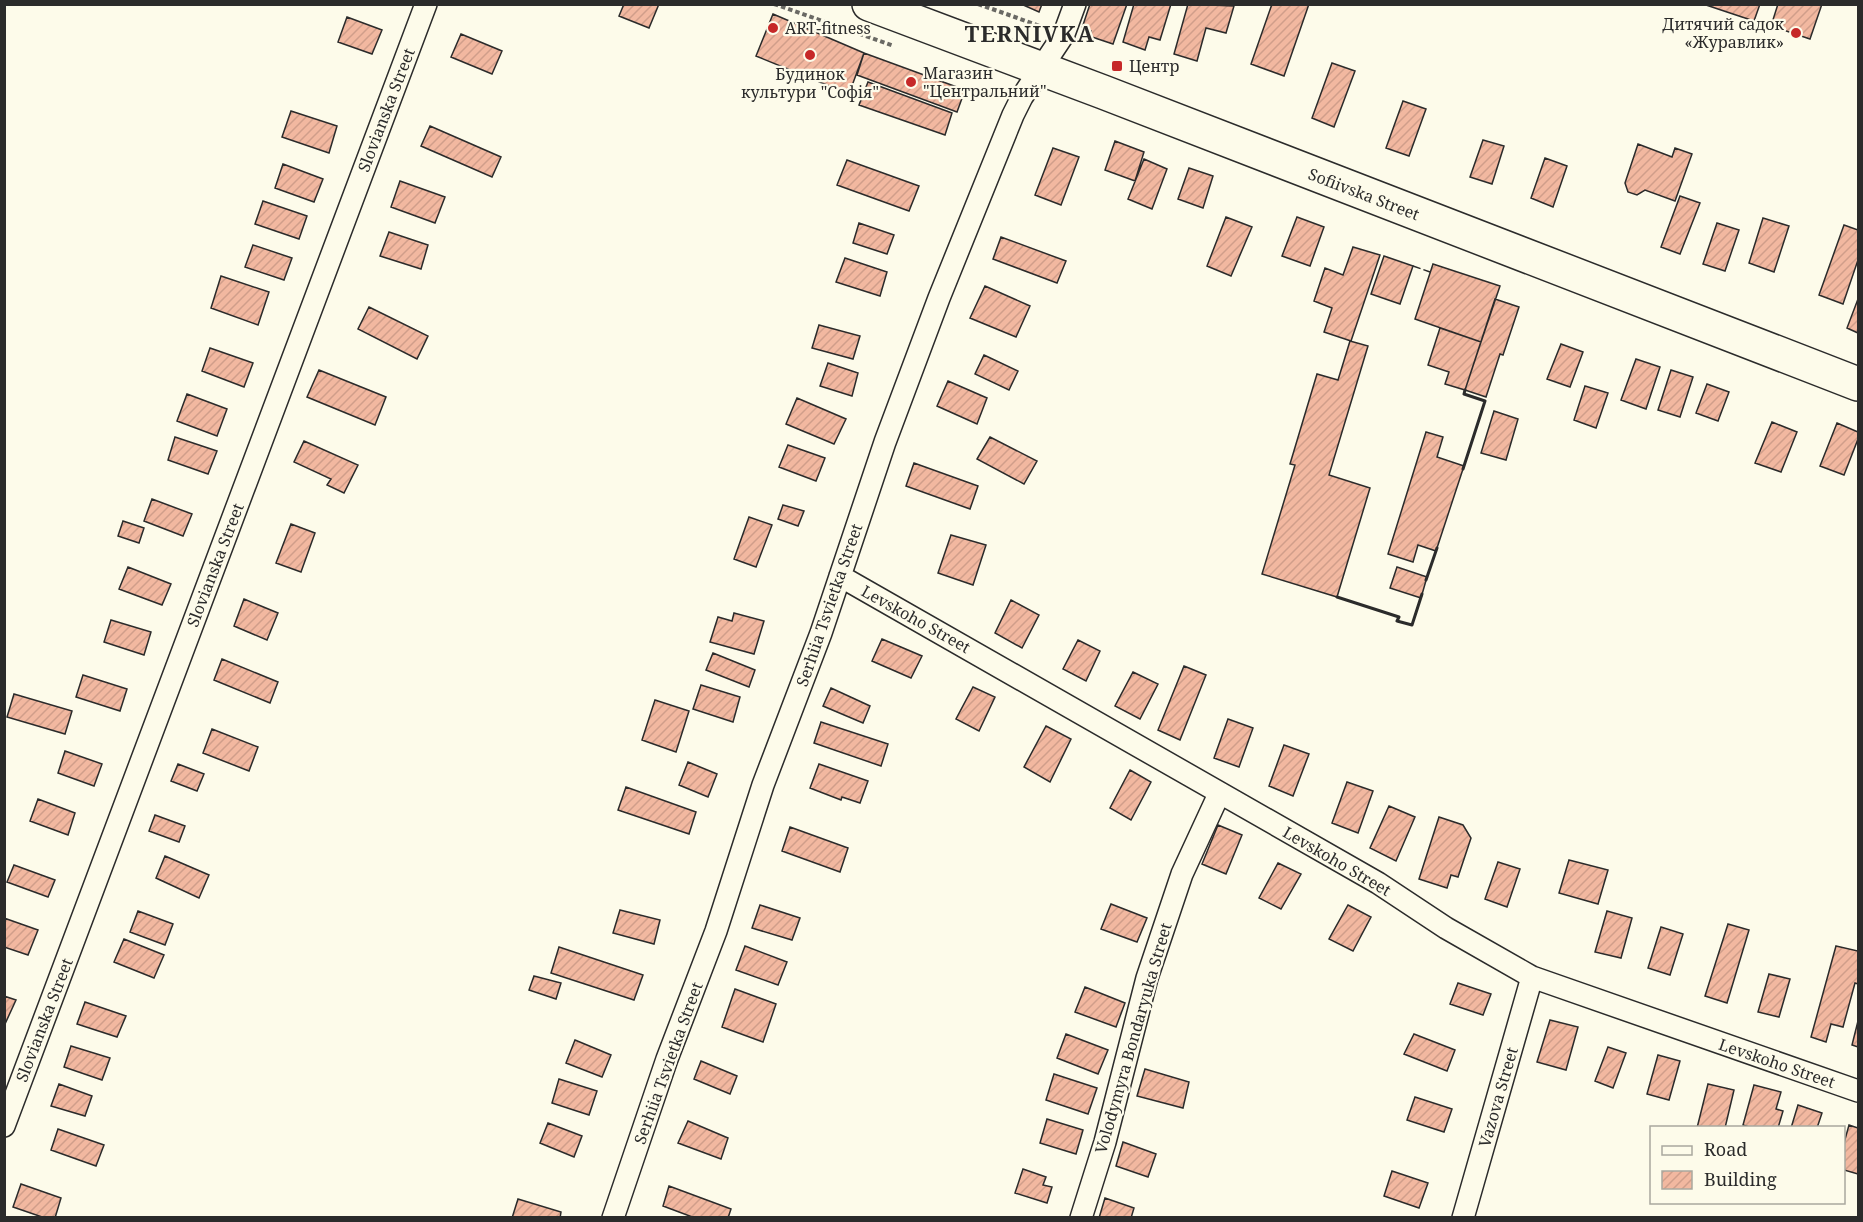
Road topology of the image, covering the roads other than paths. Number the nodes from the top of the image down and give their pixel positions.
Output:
1 (426, 4) edge
2 (869, 4) edge
3 (1075, 4) edge
4 (1041, 69) junction
5 (1858, 384) edge
6 (840, 576) junction
7 (1219, 794) junction
8 (1532, 977) junction
9 (1858, 1091) edge
10 (4, 1126) edge
11 (613, 1218) edge
12 (1081, 1218) edge
13 (1463, 1218) edge

1 - 10 street, Slovianska Street
2 - 4 main road, Sofiivska Street
3 - 4 street, Serhiia Tsvietka Street
4 - 5 main road, Sofiivska Street
4 - 6 street, Serhiia Tsvietka Street
6 - 7 street, Levskoho Street
6 - 11 street, Serhiia Tsvietka Street
7 - 8 street, Levskoho Street
7 - 12 street, Volodymyra Bondaryuka Street
8 - 9 street, Levskoho Street
8 - 13 street, Vazova Street

